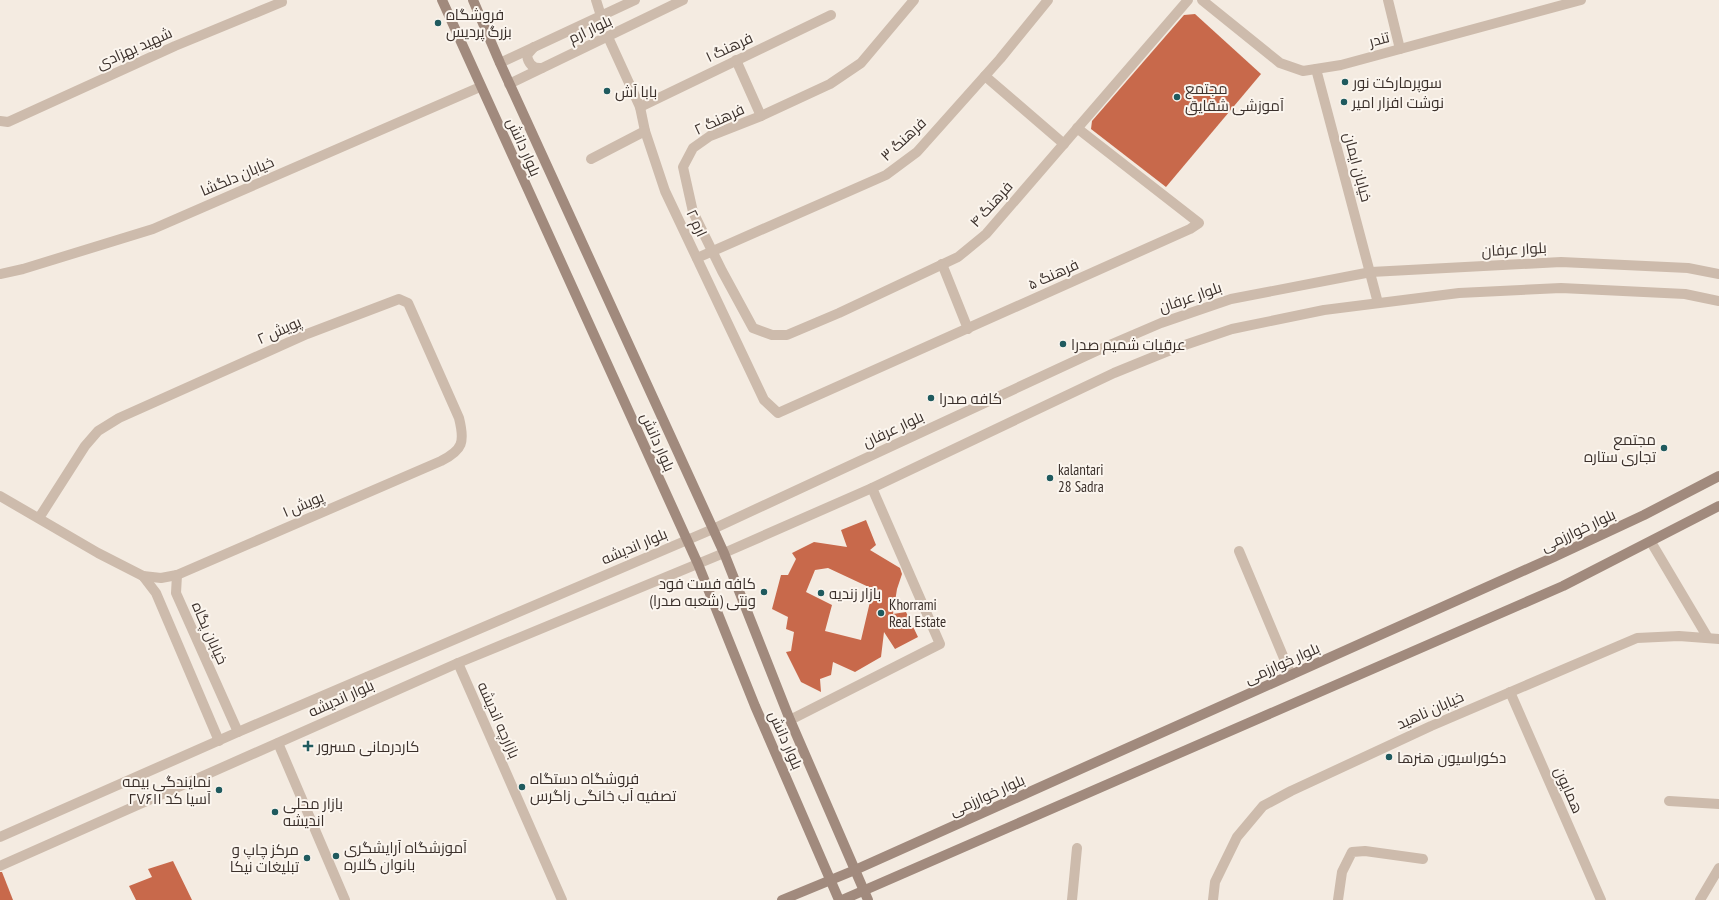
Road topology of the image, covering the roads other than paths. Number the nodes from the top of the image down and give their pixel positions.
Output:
1 (442, 0) edge
2 (473, 0) edge
3 (596, 0) edge
4 (635, 0) edge
5 (683, 0) edge
6 (914, 0) edge
7 (1048, 0) edge
8 (1188, 0) edge
9 (1202, 0) edge
10 (1388, 0) edge
11 (1581, 0) edge
12 (281, 1) edge
13 (831, 15) dead end
14 (602, 16) junction
15 (608, 37) junction
16 (535, 46) junction
17 (1400, 49) junction
18 (736, 60) junction
19 (500, 63) junction
20 (542, 68) junction
21 (1316, 69) junction
22 (985, 76) junction
23 (509, 84) junction
24 (480, 87) junction
25 (640, 107) junction
26 (761, 116) junction
27 (0, 121) edge
28 (1077, 128) junction
29 (645, 131) junction
30 (1064, 144) junction
31 (591, 159) dead end
32 (712, 251) junction
33 (697, 258) junction
34 (942, 264) junction
35 (1370, 272) junction
36 (0, 274) edge
37 (1719, 274) edge
38 (1719, 301) edge
39 (1378, 303) junction
40 (753, 328) joint
41 (968, 329) junction
42 (778, 414) joint
43 (441, 461) joint
44 (1719, 476) edge
45 (872, 488) junction
46 (0, 496) edge
47 (1719, 506) edge
48 (39, 518) junction
49 (713, 528) junction
50 (686, 540) junction
51 (1652, 542) junction
52 (1239, 551) dead end
53 (724, 553) junction
54 (698, 564) junction
55 (177, 575) junction
56 (143, 576) junction
57 (1708, 638) junction
58 (1719, 639) edge
59 (458, 663) junction
60 (1291, 675) junction
61 (1510, 692) junction
62 (790, 720) junction
63 (238, 732) junction
64 (218, 741) junction
65 (278, 743) junction
66 (1668, 801) dead end
67 (1719, 804) edge
68 (0, 837) edge
69 (1077, 848) dead end
70 (1423, 859) dead end
71 (0, 866) edge
72 (1719, 868) edge
73 (855, 870) junction
74 (831, 880) junction
75 (863, 890) junction
76 (345, 900) edge
77 (562, 900) edge
78 (782, 900) edge
79 (840, 900) edge
80 (868, 900) edge
81 (1072, 900) edge
82 (1213, 900) edge
83 (1338, 900) edge
84 (1601, 900) edge
85 (1700, 900) edge

1 - 24 main road, بلوار دانش
2 - 19 main road, بلوار دانش
3 - 14 street
4 - 14 street, بلوار ارم
5 - 15 street, بلوار ارم
6 - 26 street, فرهنگ ۲
7 - 22 street, فرهنگ ۳
8 - 28 street, فرهنگ ۴
9 - 21 street, تندر
10 - 17 street
11 - 17 street, تندر
12 - 27 street, شهید بهزادی
13 - 18 street, فرهنگ ۱
14 - 16 street, بلوار ارم
15 - 20 street, بلوار ارم
15 - 25 street, ارم ۲
16 - 19 street, بلوار ارم
16 - 20 street
17 - 21 street, تندر
18 - 25 street, فرهنگ ۱
18 - 26 street
19 - 23 main road, بلوار دانش
20 - 23 street, بلوار ارم
21 - 35 street, خیابان ایمان
22 - 30 street
22 - 32 street, فرهنگ ۳
23 - 49 main road, بلوار دانش
24 - 36 street, خیابان دلگشا
24 - 50 main road, بلوار دانش
25 - 29 street, ارم ۲
26 - 32 street, فرهنگ ۲
28 - 30 street, فرهنگ ۴
28 - 41 street, فرهنگ ۵
29 - 31 street
29 - 33 street, ارم ۲
30 - 34 street, فرهنگ ۴
32 - 33 street, فرهنگ ۳
32 - 40 street, فرهنگ ۲
33 - 42 street, ارم ۲
34 - 40 street, فرهنگ ۴
34 - 41 street
35 - 37 street, بلوار عرفان
35 - 39 street, خیابان ایمان
35 - 49 street, بلوار عرفان
38 - 39 street
39 - 45 street
41 - 42 street, فرهنگ ۵
43 - 48 street, پویش ۲
43 - 55 street, پویش ۱
44 - 60 main road, بلوار خوارزمی
45 - 53 street
45 - 62 street
46 - 48 street
47 - 51 main road
48 - 56 street
49 - 50 street, بلوار عرفان
49 - 53 main road, بلوار دانش
50 - 54 main road, بلوار دانش
50 - 63 street, بلوار اندیشه
51 - 57 street
51 - 75 main road
52 - 60 street
53 - 54 street, بلوار اندیشه
53 - 62 main road, بلوار دانش
54 - 59 street, بلوار اندیشه
54 - 74 main road, بلوار دانش
55 - 56 street
55 - 63 street, خیابان پگاه
56 - 64 street
57 - 58 street, خیابان ناهید
57 - 61 street, خیابان ناهید
59 - 65 street, بلوار اندیشه
59 - 77 street, بازارچه اندیشه
60 - 73 main road, بلوار خوارزمی
61 - 82 street, خیابان ناهید
61 - 84 street, همایون
62 - 73 main road, بلوار دانش
63 - 64 street, بلوار اندیشه
64 - 68 street, بلوار اندیشه
65 - 71 street, بلوار اندیشه
65 - 76 street
66 - 67 street
69 - 81 street
70 - 83 street
72 - 85 street
73 - 74 main road, بلوار خوارزمی
73 - 75 main road, بلوار دانش
74 - 78 main road, بلوار خوارزمی
74 - 79 main road, بلوار دانش
75 - 79 main road
75 - 80 main road, بلوار دانش

